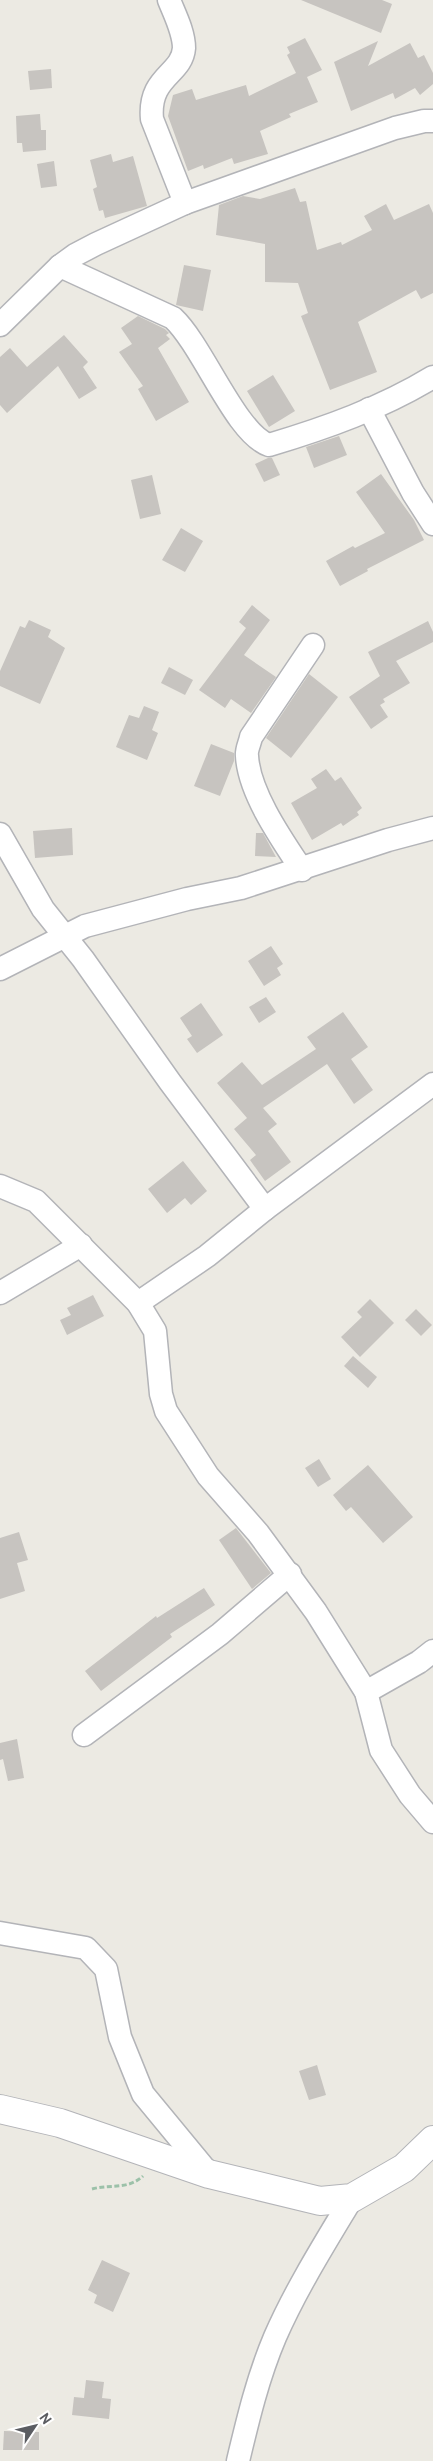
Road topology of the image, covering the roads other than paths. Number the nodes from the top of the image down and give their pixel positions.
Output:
1 (169, 0) edge
2 (433, 121) edge
3 (185, 203) junction
4 (60, 266) junction
5 (3, 315) edge
6 (433, 377) edge
7 (369, 409) junction
8 (433, 524) edge
9 (313, 646) dead end
10 (433, 828) edge
11 (0, 834) edge
12 (302, 870) junction
13 (64, 936) junction
14 (0, 970) edge
15 (433, 1084) edge
16 (0, 1186) edge
17 (265, 1209) junction
18 (81, 1244) junction
19 (0, 1293) edge
20 (138, 1303) junction
21 (290, 1574) junction
22 (433, 1651) edge
23 (366, 1692) junction
24 (84, 1735) dead end
25 (433, 1822) edge
26 (0, 1933) edge
27 (0, 2109) edge
28 (433, 2140) edge
29 (209, 2174) junction
30 (352, 2198) junction
31 (238, 2461) edge

1 - 3 street
2 - 3 street
3 - 4 street
4 - 5 street
4 - 7 street
6 - 7 street
7 - 8 street
9 - 12 street
10 - 12 street
11 - 13 street
12 - 13 street
13 - 14 street
13 - 17 street
15 - 17 street
16 - 18 street
17 - 20 street
18 - 19 street
18 - 20 street
20 - 21 street
21 - 23 street
21 - 24 street
22 - 23 street
23 - 25 street
26 - 29 street
27 - 29 street
28 - 30 street
29 - 30 street
30 - 31 street

